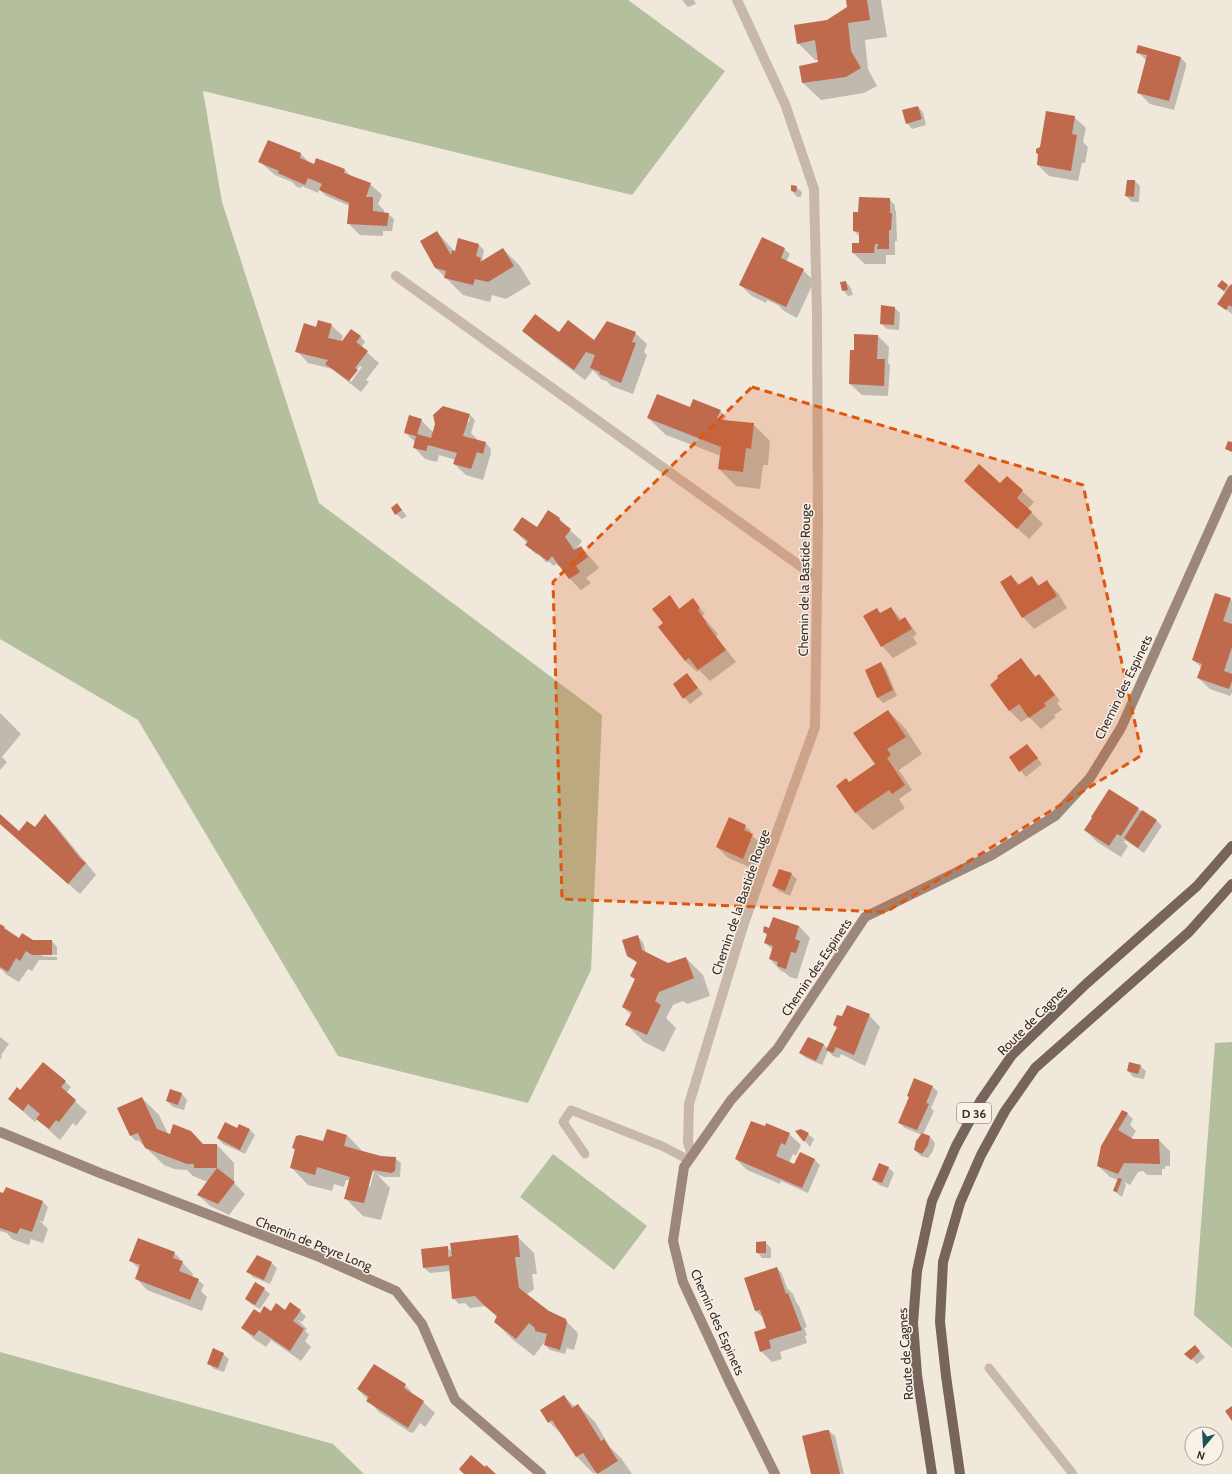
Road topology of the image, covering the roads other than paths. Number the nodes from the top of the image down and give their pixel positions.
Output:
1 (738, 0) edge
2 (396, 276) dead end
3 (1232, 480) edge
4 (817, 578) junction
5 (1232, 846) edge
6 (1232, 884) edge
7 (0, 1132) edge
8 (585, 1154) dead end
9 (691, 1157) junction
10 (989, 1368) dead end
11 (541, 1474) edge
12 (775, 1474) edge
13 (932, 1474) edge
14 (960, 1474) edge
15 (1073, 1474) edge

1 - 4 street, Chemin de la Bastide Rouge
2 - 4 street
3 - 9 street, Chemin des Espinets
4 - 9 street, Chemin de la Bastide Rouge
5 - 13 main road, Route de Cagnes / D 36
6 - 14 main road, D 36
7 - 11 street, Chemin de Peyre Long
8 - 9 lane
9 - 12 street, Chemin des Espinets
10 - 15 lane

